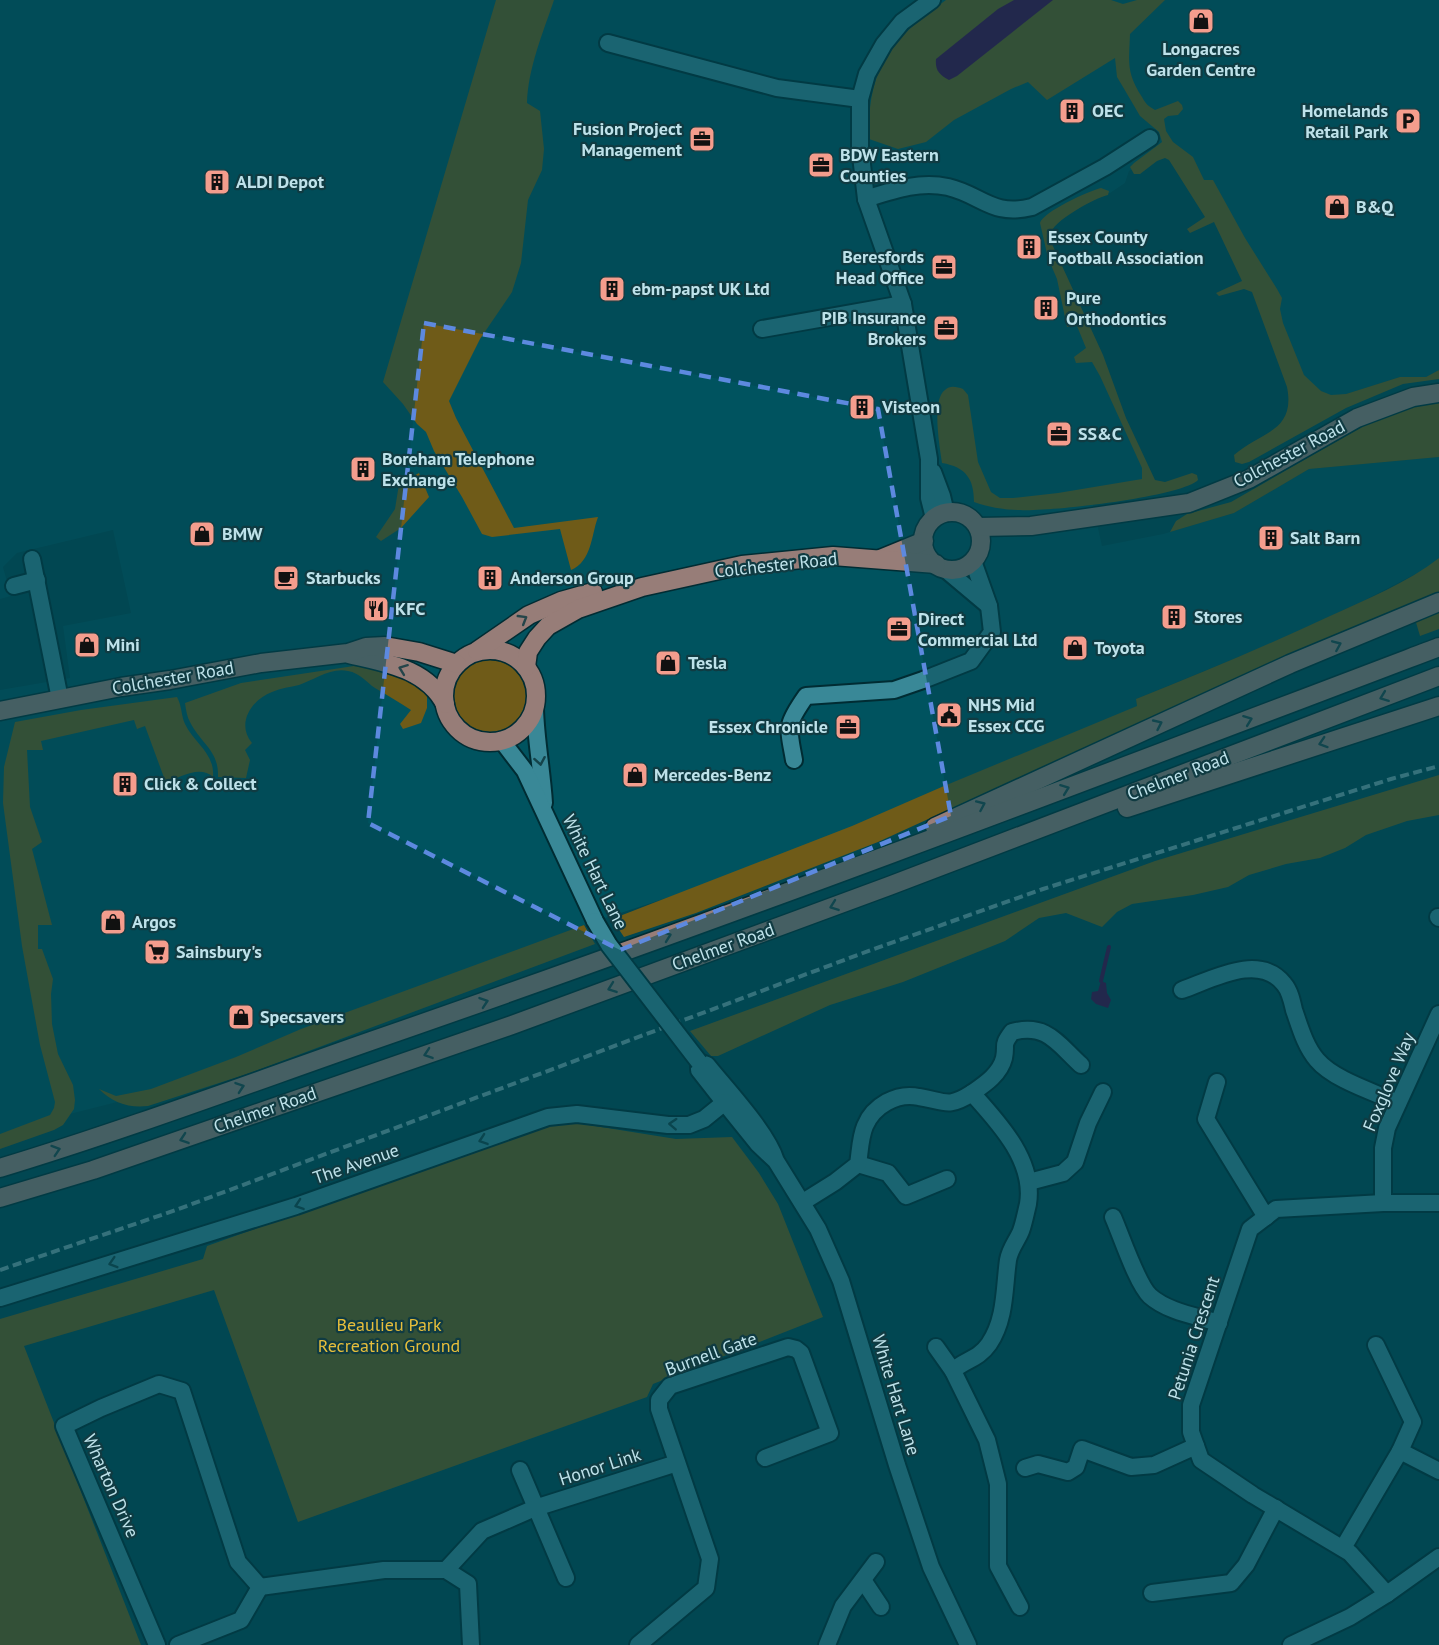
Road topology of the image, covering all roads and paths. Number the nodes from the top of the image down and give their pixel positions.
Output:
1 (923, 3) edge
2 (608, 43) dead end
3 (860, 99) junction
4 (1150, 138) dead end
5 (866, 199) junction
6 (903, 304) junction
7 (762, 329) dead end
8 (1439, 393) edge
9 (940, 515) junction
10 (1031, 526) junction
11 (978, 527) junction
12 (924, 541) junction
13 (977, 554) junction
14 (32, 560) dead end
15 (876, 560) junction
16 (940, 566) junction
17 (37, 580) junction
18 (14, 586) dead end
19 (642, 587) junction
20 (1439, 602) edge
21 (989, 606) junction
22 (1439, 647) edge
23 (475, 652) junction
24 (348, 653) junction
25 (457, 664) junction
26 (526, 667) junction
27 (1439, 676) edge
28 (60, 699) junction
29 (445, 704) junction
30 (1439, 706) edge
31 (535, 709) junction
32 (0, 711) edge
33 (502, 741) junction
34 (794, 760) dead end
35 (545, 812) junction
36 (853, 868) junction
37 (889, 886) junction
38 (1182, 990) dead end
39 (1439, 1014) edge
40 (699, 1062) junction
41 (1081, 1065) dead end
42 (1217, 1082) dead end
43 (1103, 1092) dead end
44 (972, 1093) junction
45 (725, 1102) junction
46 (1398, 1103) junction
47 (776, 1161) junction
48 (858, 1164) junction
49 (0, 1167) edge
50 (947, 1179) dead end
51 (1029, 1182) junction
52 (0, 1198) edge
53 (803, 1202) junction
54 (1383, 1203) junction
55 (1439, 1203) edge
56 (1113, 1217) dead end
57 (1266, 1217) junction
58 (0, 1298) edge
59 (1219, 1323) junction
60 (1376, 1345) dead end
61 (936, 1347) dead end
62 (953, 1371) junction
63 (1196, 1446) junction
64 (1400, 1451) junction
65 (765, 1458) dead end
66 (677, 1463) junction
67 (1026, 1468) dead end
68 (520, 1470) dead end
69 (1439, 1471) edge
70 (535, 1508) junction
71 (1276, 1508) junction
72 (1343, 1548) junction
73 (1439, 1557) edge
74 (876, 1562) dead end
75 (446, 1570) junction
76 (566, 1578) dead end
77 (863, 1580) junction
78 (260, 1587) junction
79 (1152, 1593) dead end
80 (1387, 1594) junction
81 (881, 1607) dead end
82 (1020, 1607) dead end
83 (157, 1645) edge
84 (178, 1645) edge
85 (471, 1645) edge
86 (638, 1645) edge
87 (827, 1645) edge
88 (968, 1645) edge
89 (1291, 1645) edge

1 - 3 street
2 - 3 street
3 - 5 street
4 - 5 street
5 - 6 street
6 - 7 street
6 - 9 street
8 - 10 main road, Colchester Road
9 - 11 main road
9 - 12 main road
10 - 11 main road, Colchester Road
10 - 13 main road, Colchester Road
11 - 13 main road
12 - 15 main road, Colchester Road
12 - 16 main road
13 - 16 main road
13 - 21 street
14 - 17 street
15 - 16 main road, Colchester Road
15 - 19 main road, Colchester Road
16 - 21 street
17 - 18 street
17 - 28 street
23 -> 19 main road, Colchester Road
19 - 26 main road, Colchester Road
36 -> 20 main road
21 - 34 street
36 -> 22 main road, Chelmer Road
23 - 25 main road
23 - 26 main road
24 - 25 main road, Colchester Road
24 - 28 main road, Colchester Road
29 -> 24 main road, Colchester Road
25 - 29 main road
26 - 31 main road
27 -> 37 main road, Chelmer Road
28 - 32 main road, Colchester Road
29 - 33 main road
30 -> 37 main road
31 - 33 main road
31 -> 35 street, White Hart Lane
33 - 35 street, White Hart Lane
35 - 40 street, White Hart Lane, bridge
49 -> 36 main road, Chelmer Road
37 -> 52 main road, Chelmer Road
38 - 46 street
39 - 46 street, Foxglove Way
40 - 45 street, White Hart Lane
40 - 47 street, White Hart Lane
41 - 44 street
42 - 57 street
43 - 51 street
44 - 48 street
44 - 51 street
45 - 47 street, White Hart Lane
45 -> 58 street, The Avenue
46 - 54 street, Foxglove Way
47 - 53 street, White Hart Lane
48 - 50 street
48 - 53 street
51 - 62 street
53 - 88 street, White Hart Lane
54 - 55 street
54 - 57 street
56 - 59 street
57 - 59 street, Petunia Crescent
59 - 63 street, Petunia Crescent
60 - 64 street
61 - 62 street
62 - 82 street
63 - 67 street
63 - 71 street, Petunia Crescent
64 - 69 street
64 - 72 street
65 - 66 street, Burnell Gate
66 - 70 street, Honor Link
66 - 86 street, Burnell Gate
68 - 70 street
70 - 75 street, Honor Link
70 - 76 street
71 - 72 street, Petunia Crescent
71 - 79 street
72 - 80 street, Petunia Crescent
73 - 80 street
74 - 77 street
75 - 78 street
75 - 85 street
77 - 81 street
77 - 87 street
78 - 83 street, Wharton Drive
78 - 84 street
80 - 89 street

